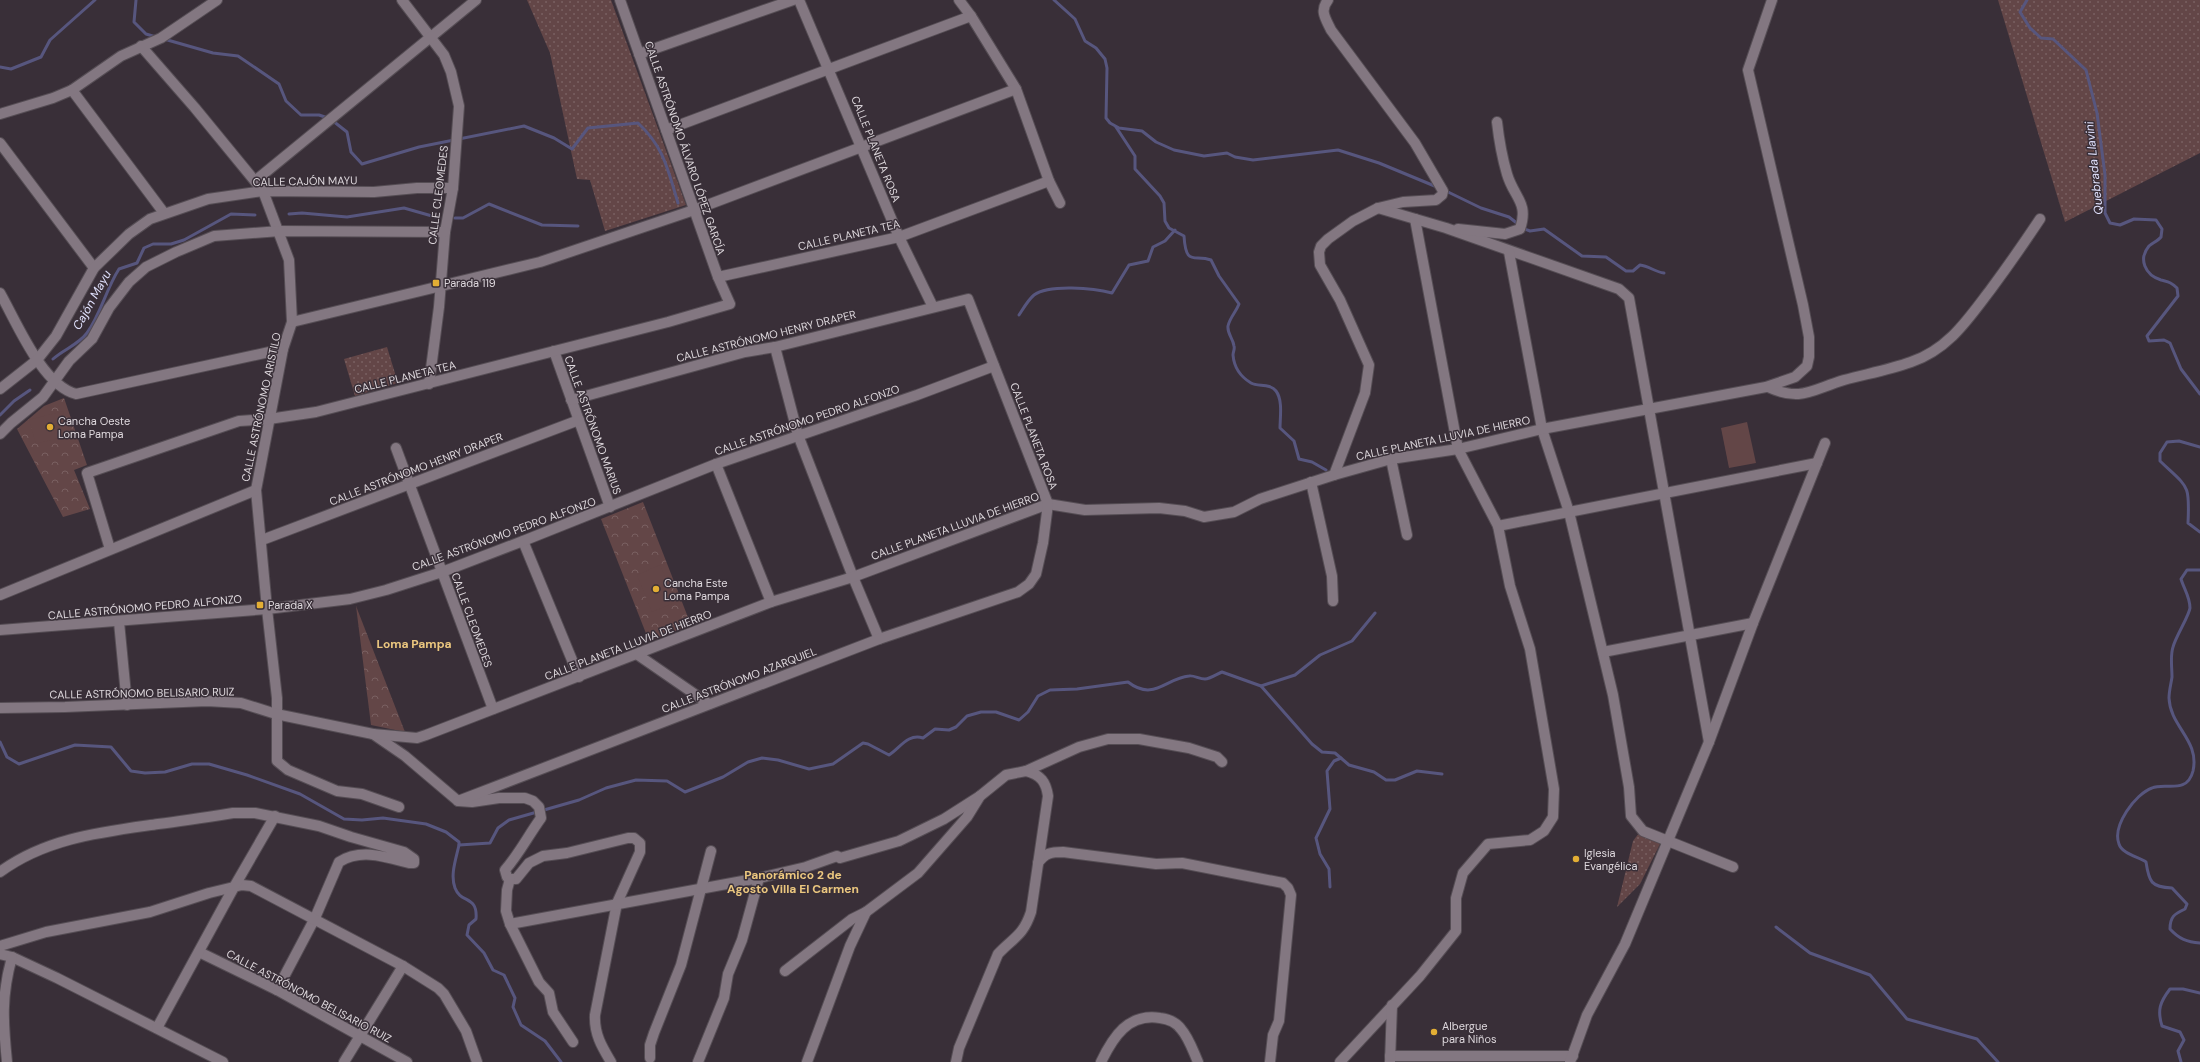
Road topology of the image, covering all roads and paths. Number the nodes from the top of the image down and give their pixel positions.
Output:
1 (217, 0) edge
2 (402, 0) edge
3 (476, 0) edge
4 (620, 0) edge
5 (793, 0) edge
6 (799, 0) edge
7 (959, 0) edge
8 (1328, 0) edge
9 (1772, 1) edge
10 (972, 16) junction
11 (432, 37) junction
12 (141, 46) junction
13 (638, 54) junction
14 (829, 69) junction
15 (1016, 89) junction
16 (72, 90) junction
17 (0, 114) edge
18 (1497, 122) dead end
19 (666, 130) junction
20 (0, 143) edge
21 (862, 147) junction
22 (255, 181) junction
23 (1049, 181) junction
24 (453, 188) junction
25 (263, 191) junction
26 (1060, 203) dead end
27 (1378, 208) junction
28 (694, 210) junction
29 (164, 213) junction
30 (1415, 219) junction
31 (2040, 219) dead end
32 (1446, 228) junction
33 (280, 231) junction
34 (445, 232) junction
35 (899, 237) junction
36 (1509, 252) junction
37 (94, 268) junction
38 (718, 277) junction
39 (440, 286) junction
40 (0, 293) edge
41 (968, 299) joint
42 (730, 304) joint
43 (933, 307) junction
44 (292, 322) junction
45 (774, 347) junction
46 (283, 350) junction
47 (554, 351) junction
48 (37, 360) junction
49 (994, 366) junction
50 (55, 382) junction
51 (429, 384) junction
52 (1768, 387) junction
53 (0, 389) edge
54 (572, 400) junction
55 (1649, 410) junction
56 (268, 419) junction
57 (579, 420) junction
58 (1542, 429) junction
59 (0, 434) edge
60 (798, 435) junction
61 (1825, 444) dead end
62 (396, 448) dead end
63 (1458, 449) junction
64 (1391, 459) junction
65 (1817, 463) junction
66 (716, 464) junction
67 (1334, 475) junction
68 (1311, 482) junction
69 (409, 485) junction
70 (256, 490) junction
71 (1664, 494) junction
72 (1048, 504) junction
73 (610, 507) junction
74 (1569, 512) junction
75 (1498, 526) junction
76 (1407, 535) dead end
77 (262, 540) junction
78 (523, 541) junction
79 (110, 549) junction
80 (442, 572) junction
81 (853, 577) junction
82 (1029, 584) joint
83 (0, 595) edge
84 (1333, 601) dead end
85 (772, 602) junction
86 (267, 609) junction
87 (119, 622) junction
88 (1753, 623) junction
89 (0, 630) edge
90 (1690, 636) junction
91 (879, 639) junction
92 (1603, 652) junction
93 (638, 655) junction
94 (579, 677) junction
95 (127, 704) junction
96 (709, 704) junction
97 (0, 708) edge
98 (493, 709) junction
99 (276, 714) junction
100 (373, 734) junction
101 (1709, 742) junction
102 (1222, 762) dead end
103 (1026, 771) junction
104 (980, 796) junction
105 (458, 801) junction
106 (399, 807) dead end
107 (275, 816) junction
108 (1666, 840) junction
109 (711, 852) dead end
110 (1038, 863) junction
111 (1733, 867) dead end
112 (0, 872) edge
113 (759, 878) junction
114 (510, 879) junction
115 (234, 887) junction
116 (702, 890) junction
117 (209, 893) junction
118 (617, 903) junction
119 (222, 908) junction
120 (866, 912) junction
121 (315, 918) junction
122 (510, 924) junction
123 (0, 946) edge
124 (199, 952) junction
125 (0, 954) edge
126 (12, 957) junction
127 (403, 966) junction
128 (785, 971) dead end
129 (277, 990) junction
130 (1392, 1005) junction
131 (157, 1028) junction
132 (359, 1034) junction
133 (573, 1042) dead end
134 (650, 1058) dead end
135 (1390, 1059) edge
136 (1572, 1059) edge
137 (7, 1062) edge
138 (222, 1062) edge
139 (344, 1062) edge
140 (408, 1062) edge
141 (477, 1062) edge
142 (611, 1062) edge
143 (698, 1062) edge
144 (807, 1062) edge
145 (956, 1062) edge
146 (1101, 1062) edge
147 (1198, 1062) edge
148 (1270, 1062) edge
149 (1340, 1062) edge

1 - 12 street
2 - 11 street, CALLE CLEOMEDES
3 - 11 street
4 - 13 street, CALLE ASTRÓNOMO ÁLVARO LÓPEZ GARCÍA
5 - 13 street
6 - 14 street, CALLE PLANETA ROSA
7 - 10 street
8 - 27 street
9 - 52 street, CALLE PLANETA LLUVIA DE HIERRO
10 - 14 street
10 - 15 street
11 - 22 street
11 - 24 street, CALLE CLEOMEDES
12 - 16 street
12 - 22 street, CALLE ASTRÓNOMO ARISTILO
13 - 19 street, CALLE ASTRÓNOMO ÁLVARO LÓPEZ GARCÍA
14 - 19 street
14 - 21 street, CALLE PLANETA ROSA
15 - 21 street
15 - 23 street
16 - 17 street
16 - 29 street
18 - 32 street
19 - 28 street, CALLE ASTRÓNOMO ÁLVARO LÓPEZ GARCÍA
20 - 37 street
21 - 28 street
21 - 35 street, CALLE PLANETA ROSA
22 - 25 street, CALLE ASTRÓNOMO ARISTILO
23 - 26 street
23 - 35 street, CALLE PLANETA TEA
24 - 25 street, CALLE CAJÓN MAYU
24 - 34 street, CALLE CLEOMEDES
25 - 29 street, CALLE CAJÓN MAYU
25 - 33 street, CALLE ASTRÓNOMO ARISTILO
27 - 30 street
27 - 67 street
28 - 38 street, CALLE ASTRÓNOMO ÁLVARO LÓPEZ GARCÍA
28 - 39 street
29 - 37 street, CALLE CAJÓN MAYU
30 - 32 street
30 - 63 street
31 - 52 street
32 - 36 street
33 - 34 street
33 - 44 street, CALLE ASTRÓNOMO ARISTILO
33 - 50 street
34 - 39 street, CALLE CLEOMEDES
35 - 38 street, CALLE PLANETA TEA
35 - 43 street, CALLE PLANETA ROSA
36 - 55 street
36 - 58 street
37 - 48 street, CALLE CAJÓN MAYU
38 - 42 street, CALLE ASTRÓNOMO ÁLVARO LÓPEZ GARCÍA
39 - 44 street
39 - 51 street, CALLE CLEOMEDES
40 - 48 street
41 - 43 street, CALLE ASTRÓNOMO HENRY DRAPER
41 - 49 street, CALLE PLANETA ROSA
42 - 47 street, CALLE PLANETA TEA
43 - 45 street, CALLE ASTRÓNOMO HENRY DRAPER
44 - 46 street, CALLE ASTRÓNOMO ARISTILO
45 - 54 street, CALLE ASTRÓNOMO HENRY DRAPER
45 - 60 street
46 - 50 street
46 - 56 street, CALLE ASTRÓNOMO ARISTILO
47 - 51 street, CALLE PLANETA TEA
47 - 54 street, CALLE ASTRÓNOMO MARIUS
48 - 50 street
48 - 53 street, CALLE CAJÓN MAYU
49 - 60 street, CALLE ASTRÓNOMO PEDRO ALFONZO
49 - 72 street, CALLE PLANETA ROSA
50 - 59 street
51 - 56 street, CALLE PLANETA TEA
52 - 55 street, CALLE PLANETA LLUVIA DE HIERRO
54 - 57 street, CALLE ASTRÓNOMO MARIUS
55 - 58 street, CALLE PLANETA LLUVIA DE HIERRO
55 - 71 street
56 - 70 street, CALLE ASTRÓNOMO ARISTILO
56 - 79 street, CALLE PLANETA TEA
57 - 69 street, CALLE ASTRÓNOMO HENRY DRAPER
57 - 73 street, CALLE ASTRÓNOMO MARIUS
58 - 63 street, CALLE PLANETA LLUVIA DE HIERRO
58 - 74 street
60 - 66 street, CALLE ASTRÓNOMO PEDRO ALFONZO
60 - 81 street
61 - 65 street
62 - 69 street, CALLE CLEOMEDES
63 - 64 street, CALLE PLANETA LLUVIA DE HIERRO
63 - 75 street
64 - 67 street, CALLE PLANETA LLUVIA DE HIERRO
64 - 76 street
65 - 71 street
65 - 88 street
66 - 73 street, CALLE ASTRÓNOMO PEDRO ALFONZO
66 - 85 street
67 - 68 street, CALLE PLANETA LLUVIA DE HIERRO
68 - 72 street, CALLE PLANETA LLUVIA DE HIERRO
68 - 84 street
69 - 77 street, CALLE ASTRÓNOMO HENRY DRAPER
69 - 80 street, CALLE CLEOMEDES
70 - 77 street, CALLE ASTRÓNOMO ARISTILO
70 - 79 street
71 - 74 street
71 - 90 street
72 - 81 street, CALLE PLANETA LLUVIA DE HIERRO
72 - 82 street, CALLE PLANETA ROSA
73 - 78 street, CALLE ASTRÓNOMO PEDRO ALFONZO
74 - 75 street
74 - 92 street
75 - 130 street
77 - 86 street, CALLE ASTRÓNOMO ARISTILO
78 - 80 street, CALLE ASTRÓNOMO PEDRO ALFONZO
78 - 94 street
79 - 83 street
80 - 86 street, CALLE ASTRÓNOMO PEDRO ALFONZO
80 - 98 street, CALLE CLEOMEDES
81 - 85 street, CALLE PLANETA LLUVIA DE HIERRO
81 - 91 street
82 - 91 street, CALLE ASTRÓNOMO AZARQUIEL
85 - 93 street, CALLE PLANETA LLUVIA DE HIERRO
86 - 87 street, CALLE ASTRÓNOMO PEDRO ALFONZO
86 - 99 street, CALLE ASTRÓNOMO ARISTILO
87 - 89 street, CALLE ASTRÓNOMO PEDRO ALFONZO
87 - 95 street
88 - 90 street
88 - 101 street
90 - 92 street
90 - 101 street
91 - 96 street, CALLE ASTRÓNOMO AZARQUIEL
92 - 108 street
93 - 94 street, CALLE PLANETA LLUVIA DE HIERRO
93 - 96 street
94 - 98 street, CALLE PLANETA LLUVIA DE HIERRO
95 - 97 street, CALLE ASTRÓNOMO BELISARIO RUIZ
95 - 99 street, CALLE ASTRÓNOMO BELISARIO RUIZ
96 - 105 street, CALLE ASTRÓNOMO AZARQUIEL
98 - 100 street, CALLE PLANETA LLUVIA DE HIERRO
99 - 100 street, CALLE ASTRÓNOMO BELISARIO RUIZ
99 - 106 street, CALLE ASTRÓNOMO ARISTILO
100 - 105 street, CALLE ASTRÓNOMO BELISARIO RUIZ
101 - 108 street
102 - 103 street
103 - 104 street
103 - 110 street
104 - 113 street
104 - 120 street
105 - 114 street
107 - 112 street
107 - 115 street
107 - 121 street
108 - 111 street
108 - 136 street
109 - 116 street
110 - 145 street
110 - 148 street
113 - 116 street
113 - 143 street
114 - 118 street
114 - 122 street
115 - 117 street
115 - 119 street
115 - 121 street
116 - 118 street
116 - 134 street
117 - 119 street
117 - 123 street
118 - 122 street
118 - 142 street
119 - 124 street
120 - 128 street
120 - 144 street
121 - 127 street
121 - 129 street
122 - 133 street
124 - 129 street, CALLE ASTRÓNOMO BELISARIO RUIZ
124 - 131 street
125 - 126 street
126 - 131 street
126 - 137 street
127 - 132 street
127 - 141 street
129 - 132 street, CALLE ASTRÓNOMO BELISARIO RUIZ
130 - 135 street
130 - 149 street
131 - 138 street
132 - 139 street
132 - 140 street, CALLE ASTRÓNOMO BELISARIO RUIZ
135 - 136 street
146 - 147 street

